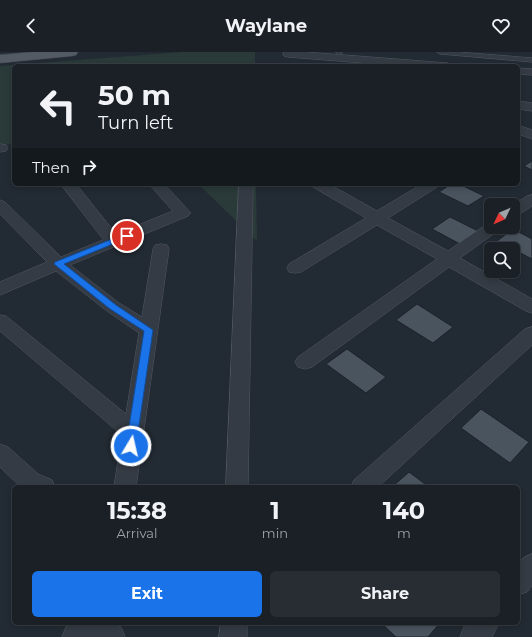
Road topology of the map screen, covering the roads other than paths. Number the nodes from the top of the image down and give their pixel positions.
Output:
1 (31, 52) edge
2 (72, 52) edge
3 (440, 52) edge
4 (0, 55) edge
5 (289, 58) edge
6 (517, 58) junction
7 (0, 59) edge
8 (532, 60) edge
9 (408, 64) edge
10 (518, 64) edge
11 (520, 69) edge
12 (532, 72) edge
13 (520, 105) edge
14 (532, 107) edge
15 (520, 130) edge
16 (532, 135) edge
17 (70, 186) edge
18 (158, 186) edge
19 (246, 186) edge
20 (321, 186) edge
21 (429, 186) edge
22 (532, 199) edge
23 (0, 205) edge
24 (520, 207) edge
25 (377, 218) junction
26 (484, 233) edge
27 (113, 241) junction
28 (161, 249) dead end
29 (448, 259) junction
30 (58, 264) junction
31 (295, 268) dead end
32 (0, 289) edge
33 (532, 307) edge
34 (0, 321) edge
35 (148, 330) junction
36 (532, 334) edge
37 (305, 362) dead end
38 (133, 432) junction
39 (0, 454) edge
40 (39, 485) edge
41 (125, 485) edge
42 (237, 485) edge
43 (364, 485) edge
44 (532, 566) edge
45 (520, 581) edge
46 (234, 625) edge
47 (484, 625) edge
48 (105, 633) edge
49 (76, 637) edge
50 (233, 637) edge
51 (474, 637) edge

1 - 4 main road
2 - 7 main road
3 - 6 lane
5 - 9 street
6 - 8 lane
6 - 10 lane
11 - 12 street
13 - 14 street
15 - 16 street
17 - 27 street
18 - 27 street
19 - 42 street
20 - 25 street
21 - 25 street
22 - 24 street
23 - 30 street
25 - 29 street
25 - 31 street
26 - 29 street
27 - 30 street
28 - 35 street
29 - 33 street
29 - 37 street
30 - 32 street
30 - 35 street
34 - 38 street
35 - 38 street
36 - 43 street
38 - 41 street
39 - 40 street
44 - 45 street
46 - 50 street
47 - 51 street
48 - 49 street

